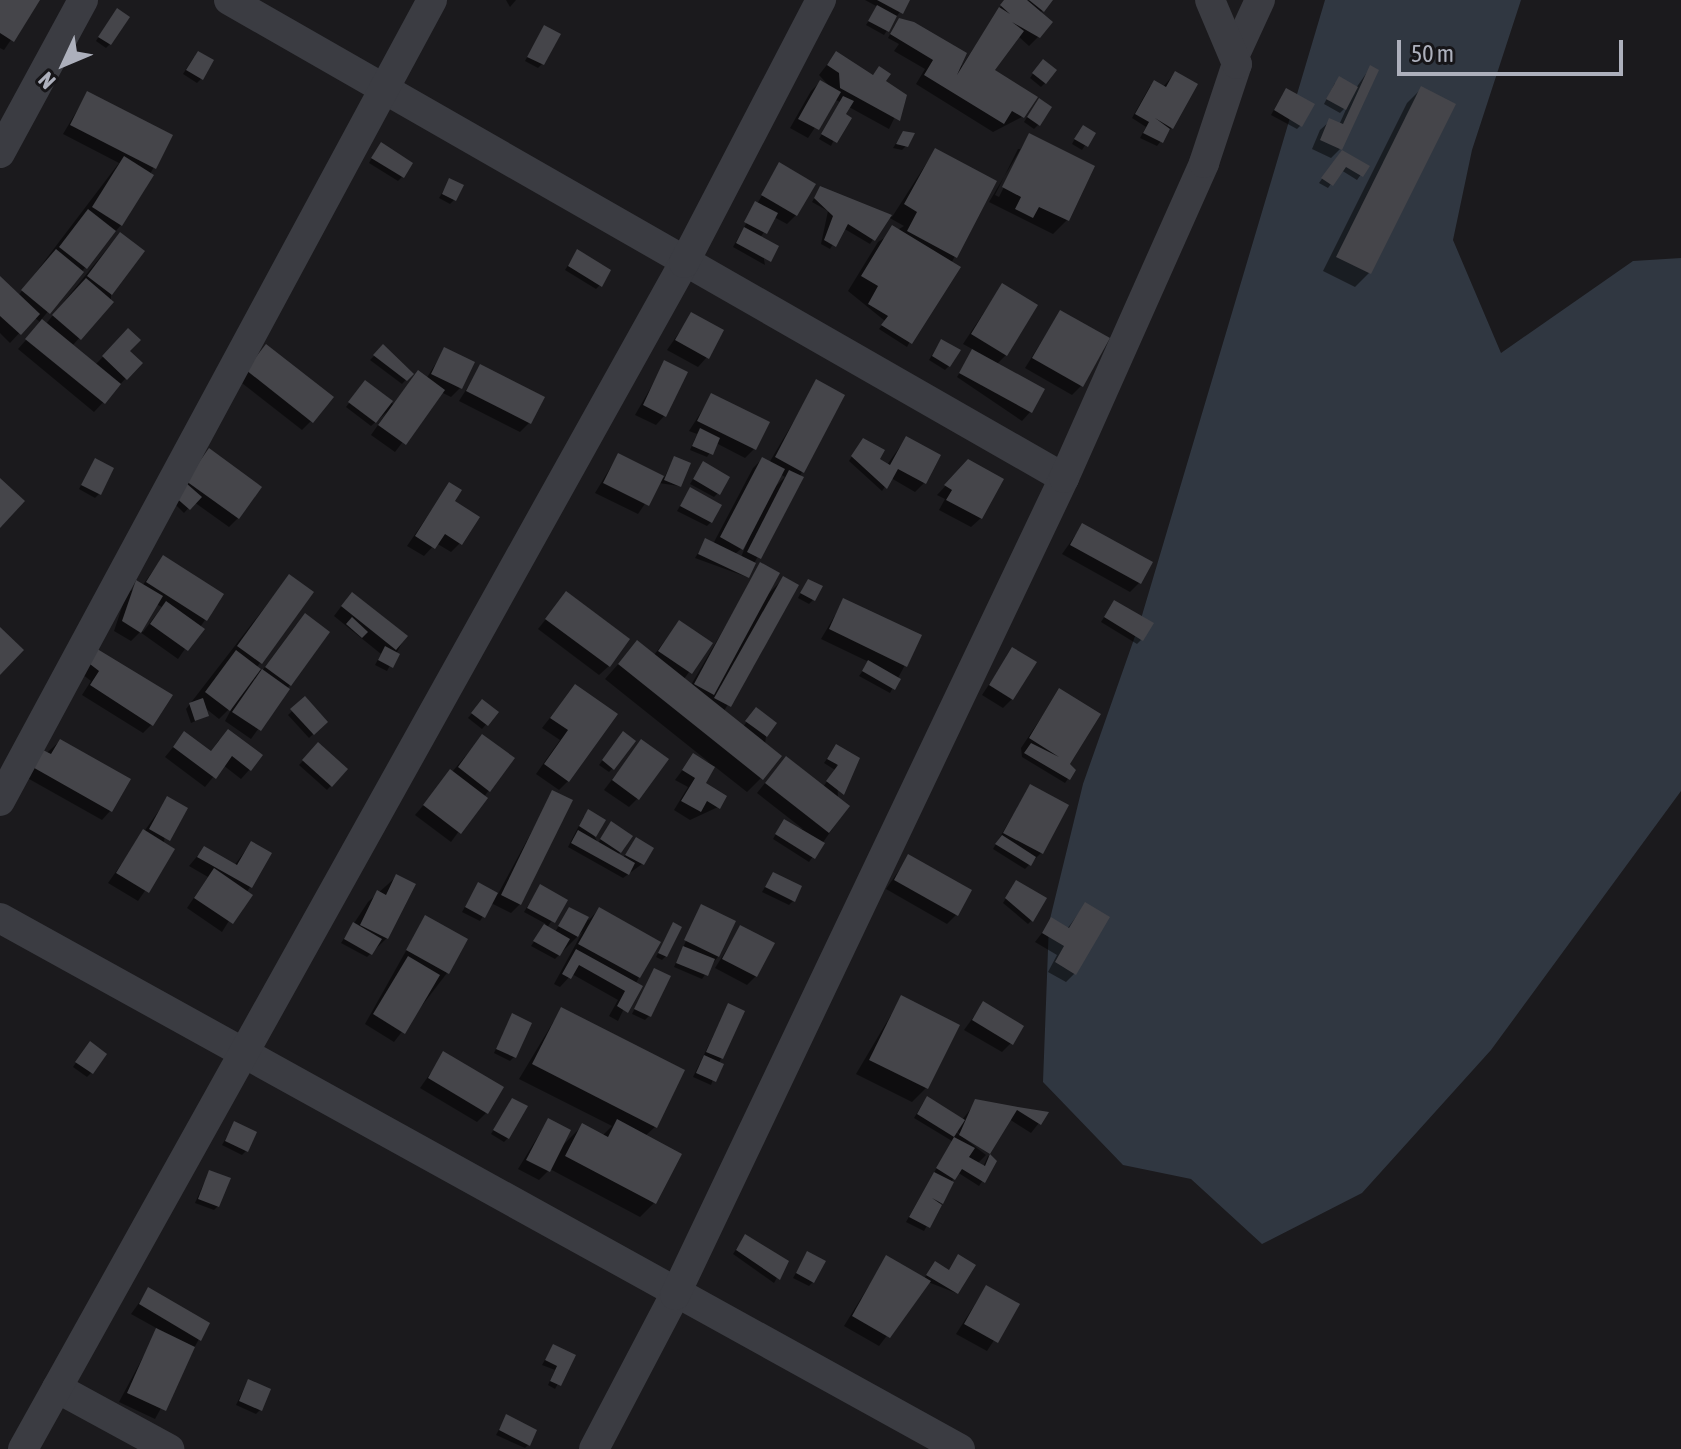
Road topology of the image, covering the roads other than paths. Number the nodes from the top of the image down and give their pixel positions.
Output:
1 (83, 0) edge
2 (229, 0) edge
3 (432, 0) edge
4 (821, 0) edge
5 (1210, 0) edge
6 (1260, 0) edge
7 (1237, 50) junction
8 (384, 86) junction
9 (0, 153) edge
10 (684, 263) junction
11 (1064, 478) junction
12 (0, 801) edge
13 (0, 918) edge
14 (246, 1048) junction
15 (675, 1295) junction
16 (57, 1388) junction
17 (23, 1449) edge
18 (169, 1449) edge
19 (594, 1449) edge
20 (960, 1449) edge

1 - 9 street
2 - 8 street
3 - 8 street
4 - 10 street
5 - 7 street
6 - 7 street
7 - 11 street
8 - 10 street
8 - 12 street
10 - 11 street
10 - 14 street
11 - 15 street
13 - 14 street
14 - 15 street
14 - 16 street
15 - 19 street
15 - 20 street
16 - 17 street
16 - 18 street

